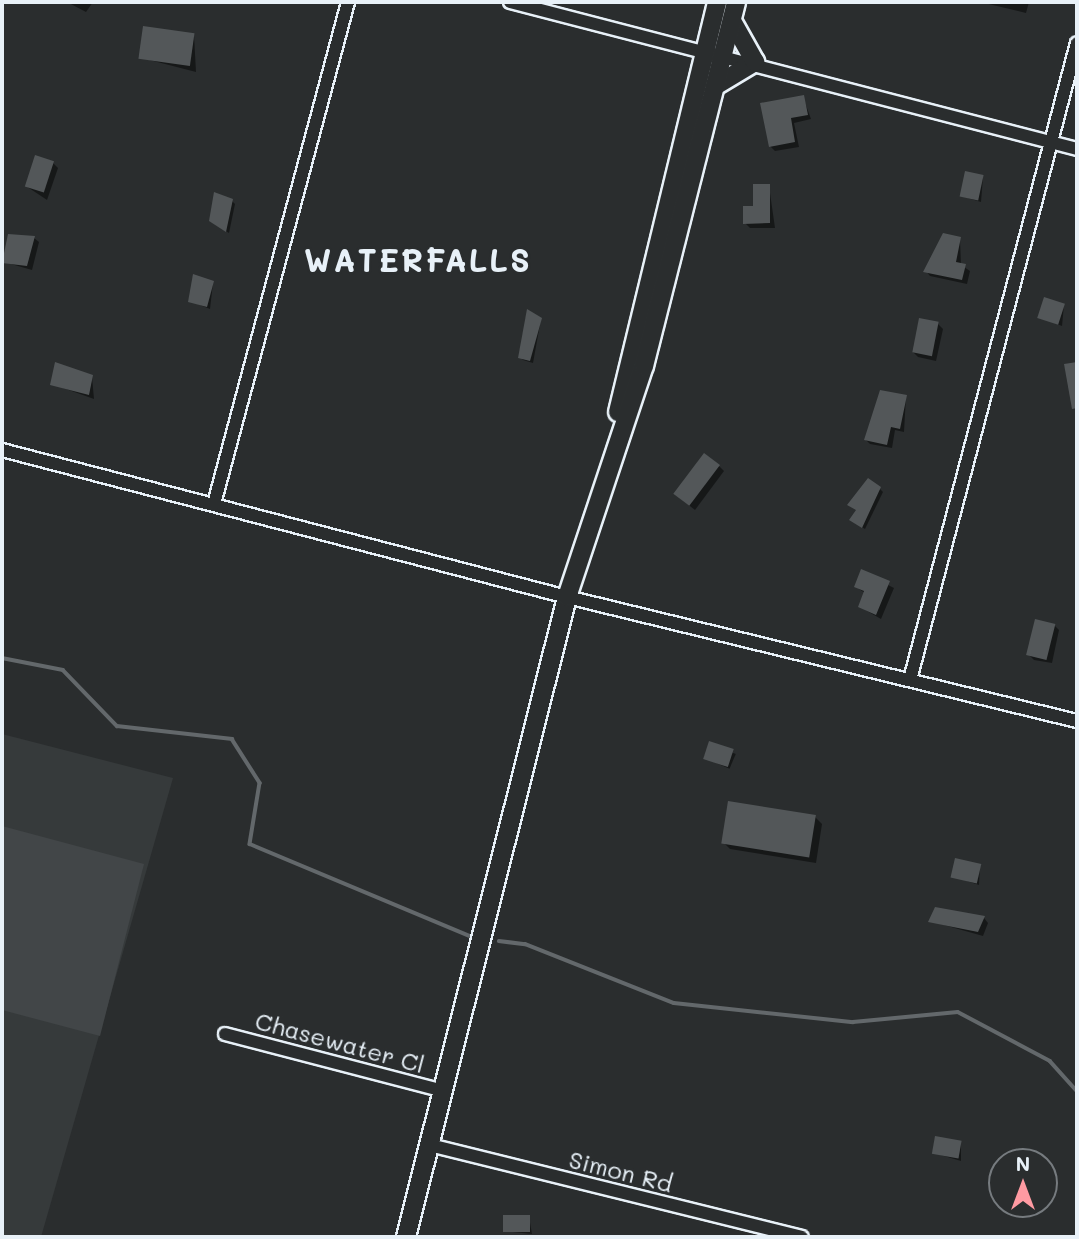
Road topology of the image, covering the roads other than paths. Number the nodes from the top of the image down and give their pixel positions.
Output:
1 (348, 2) edge
2 (510, 2) edge
3 (717, 2) edge
4 (734, 10) edge
5 (1077, 43) edge
6 (705, 50) junction
7 (723, 54) junction
8 (755, 62) junction
9 (715, 86) junction
10 (1054, 144) junction
11 (1077, 149) edge
12 (2, 450) edge
13 (611, 450) junction
14 (214, 504) junction
15 (567, 597) junction
16 (911, 676) junction
17 (1077, 721) edge
18 (225, 1034) dead end
19 (444, 1091) junction
20 (430, 1145) junction
21 (407, 1237) edge
22 (802, 1237) edge

1 - 14 street
2 - 6 street
3 - 6 street
4 - 7 street
4 - 8 street
5 - 10 street
6 - 7 street
6 - 13 street
7 - 8 street
7 - 9 street
8 - 9 street
8 - 10 street
9 - 13 street
10 - 11 street
10 - 16 street
12 - 14 street
13 - 15 street
14 - 15 street
15 - 16 street
15 - 19 street
16 - 17 street
18 - 19 street, Chasewater Cl
19 - 20 street
20 - 21 street
20 - 22 street, Simon Rd

